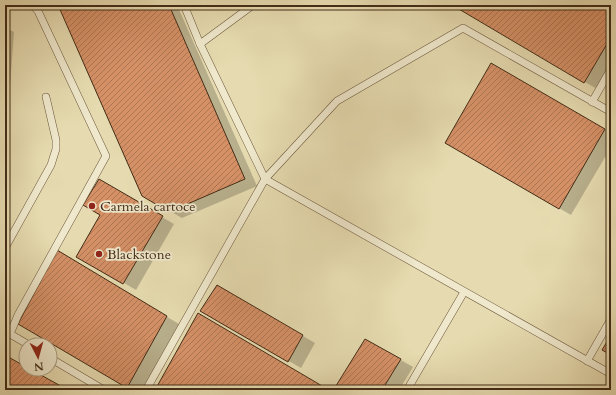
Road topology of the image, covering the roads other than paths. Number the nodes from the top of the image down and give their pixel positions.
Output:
1 (32, 5) edge
2 (184, 5) edge
3 (253, 5) edge
4 (200, 44) junction
5 (611, 69) edge
6 (46, 97) dead end
7 (592, 102) junction
8 (611, 112) edge
9 (265, 179) junction
10 (5, 248) edge
11 (464, 292) junction
12 (611, 319) edge
13 (18, 339) edge
14 (588, 361) junction
15 (58, 363) edge
16 (611, 374) edge
17 (104, 390) edge
18 (146, 390) edge
19 (407, 390) edge

1 - 13 lane
2 - 4 lane
3 - 4 lane
4 - 9 lane
5 - 7 lane
6 - 10 lane
7 - 8 lane
7 - 9 lane
9 - 11 lane
9 - 18 lane
11 - 14 lane
11 - 19 lane
12 - 14 lane
14 - 16 lane
15 - 17 lane

